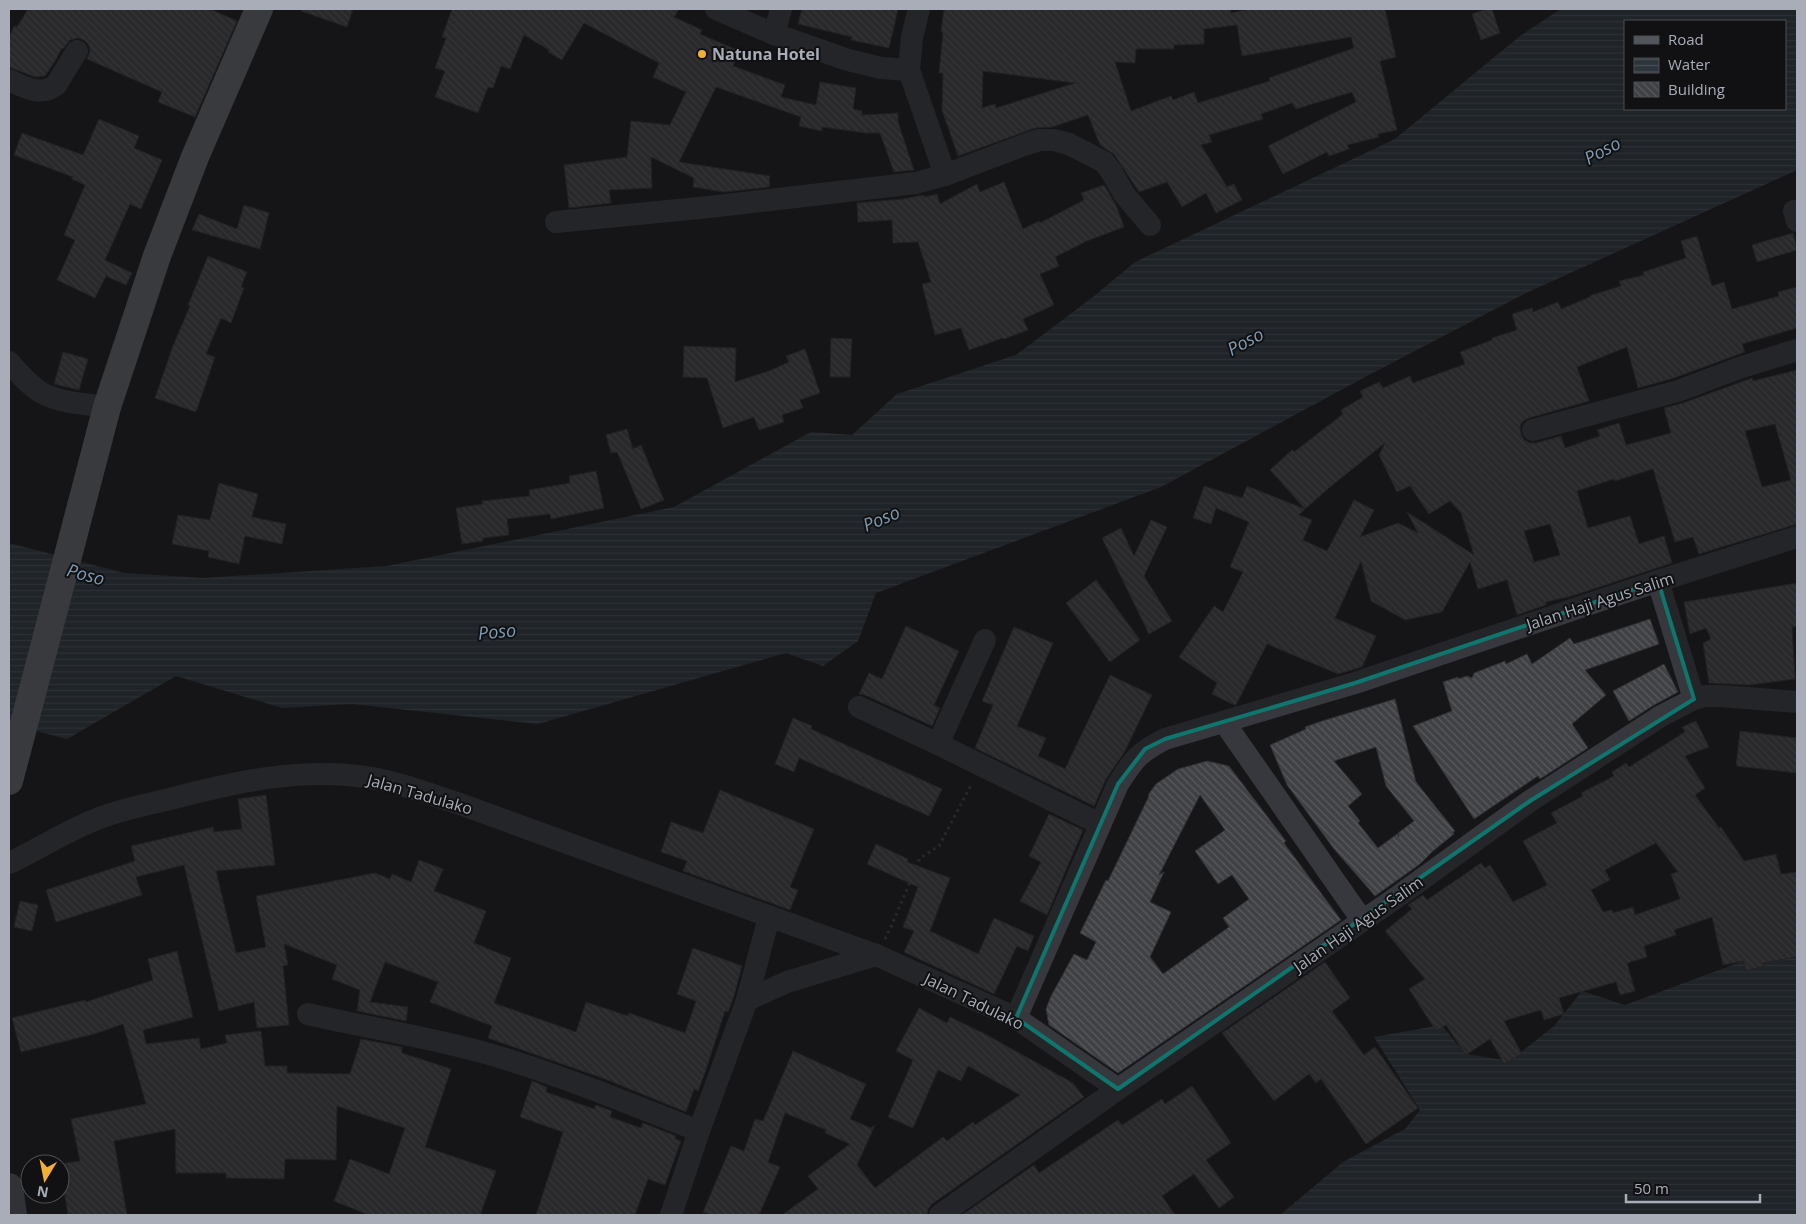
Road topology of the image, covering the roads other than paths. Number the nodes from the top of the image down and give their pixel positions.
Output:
1 (258, 9) edge
2 (716, 9) edge
3 (781, 9) edge
4 (919, 9) edge
5 (774, 34) junction
6 (77, 51) dead end
7 (909, 70) junction
8 (9, 80) edge
9 (945, 175) junction
10 (556, 222) dead end
11 (1150, 225) dead end
12 (1797, 350) edge
13 (9, 362) edge
14 (104, 417) junction
15 (1533, 430) dead end
16 (1797, 537) edge
17 (1658, 582) junction
18 (985, 640) dead end
19 (1694, 698) junction
20 (1797, 702) edge
21 (859, 707) dead end
22 (1224, 722) junction
23 (938, 744) junction
24 (9, 781) edge
25 (1100, 824) junction
26 (9, 863) edge
27 (770, 917) junction
28 (1362, 920) junction
29 (876, 954) junction
30 (747, 1000) junction
31 (308, 1014) dead end
32 (1016, 1018) junction
33 (1118, 1089) junction
34 (699, 1131) junction
35 (9, 1187) edge
36 (13, 1215) edge
37 (671, 1215) edge
38 (940, 1215) edge

1 - 14 highway
2 - 5 street
3 - 5 street
4 - 7 street
5 - 7 street
6 - 8 street
7 - 9 street
9 - 10 street
9 - 11 street
12 - 15 street
13 - 14 street
14 - 24 highway
16 - 17 street, Jalan Haji Agus Salim
17 - 19 street
17 - 22 street, Jalan Haji Agus Salim
18 - 23 street
19 - 20 street, Jalan Haji Agus Salim
19 - 28 street, Jalan Haji Agus Salim
21 - 23 street
22 - 25 street, Jalan Haji Agus Salim
22 - 28 street
23 - 25 street
25 - 32 street, Jalan Haji Agus Salim
26 - 27 street, Jalan Tadulako
27 - 29 street, Jalan Tadulako
27 - 30 street
28 - 33 street, Jalan Haji Agus Salim
29 - 30 street
29 - 32 street, Jalan Tadulako
30 - 34 street
31 - 34 street
32 - 33 street, Jalan Tadulako
33 - 38 street, Jalan Haji Agus Salim
34 - 37 street
35 - 36 main road

